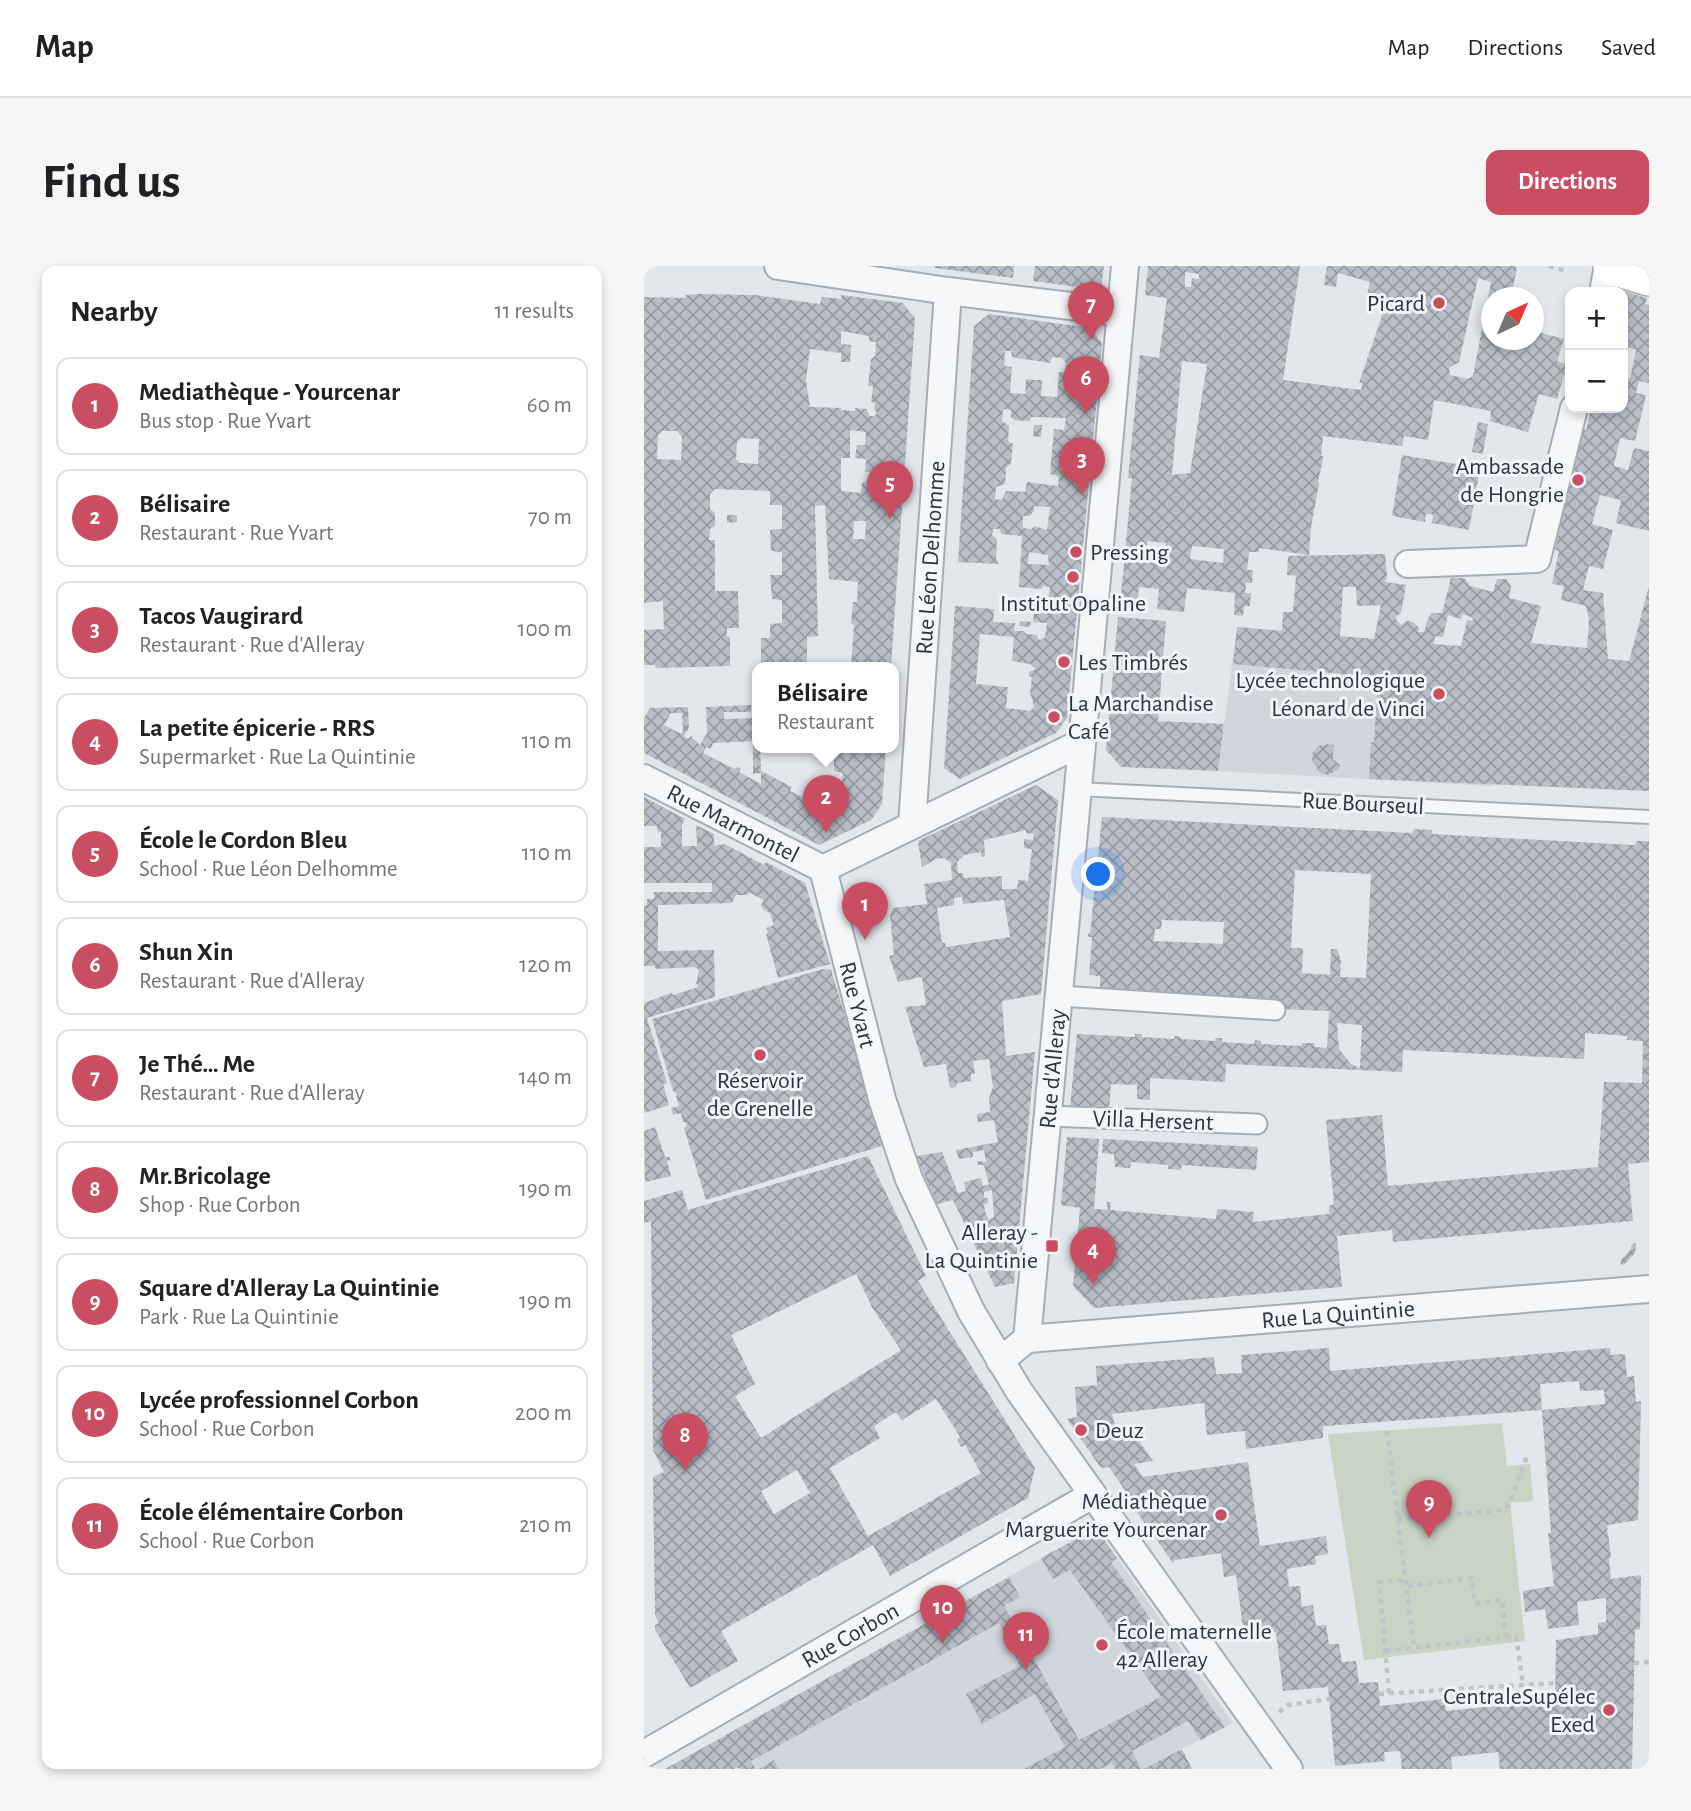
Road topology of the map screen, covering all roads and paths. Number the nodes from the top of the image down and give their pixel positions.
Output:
1 (778, 266) edge
2 (1125, 266) edge
3 (1549, 266) edge
4 (1610, 266) edge
5 (1566, 271) dead end
6 (1649, 277) edge
7 (1604, 287) edge
8 (948, 291) junction
9 (1121, 313) junction
10 (1573, 413) edge
11 (1408, 564) dead end
12 (1081, 743) junction
13 (644, 778) edge
14 (1077, 789) junction
15 (1649, 817) edge
16 (912, 825) junction
17 (823, 869) junction
18 (1060, 996) junction
19 (1275, 1010) dead end
20 (1048, 1116) junction
21 (1257, 1124) dead end
22 (1649, 1289) edge
23 (1027, 1339) junction
24 (1000, 1361) junction
25 (1387, 1431) dead end
26 (1527, 1456) dead end
27 (1092, 1495) junction
28 (1397, 1519) junction
29 (1406, 1583) junction
30 (1506, 1637) junction
31 (1414, 1648) junction
32 (1386, 1651) junction
33 (1649, 1662) edge
34 (1634, 1664) dead end
35 (1555, 1683) dead end
36 (1523, 1685) junction
37 (1390, 1693) junction
38 (1379, 1694) dead end
39 (1329, 1699) dead end
40 (1258, 1727) junction
41 (644, 1754) edge
42 (1289, 1769) edge

1 - 8 street
2 - 9 street, Rue d'Alleray
3 - 5 path
4 - 6 main road
4 - 7 street
8 - 9 street
8 - 16 street, Rue Léon Delhomme
9 - 12 street, Rue d'Alleray
10 - 11 street
12 - 14 street, Rue d'Alleray
12 - 16 street
13 - 17 street, Rue Marmontel
14 - 15 lane, Rue Bourseul
14 - 18 street, Rue d'Alleray
16 - 17 street
17 - 24 street, Rue Yvart
18 - 19 street
18 - 20 street, Rue d'Alleray
20 - 21 street, Villa Hersent
20 - 23 street, Rue d'Alleray
22 - 23 street, Rue La Quintinie
23 - 24 street
24 - 27 street
25 - 28 path
26 - 28 path
27 - 40 street
27 - 41 street, Rue Corbon
28 - 29 path
29 - 30 path
29 - 31 path
29 - 32 path
30 - 31 path
30 - 36 path
31 - 32 path
32 - 37 path
33 - 34 path
35 - 36 path
36 - 37 path
37 - 38 path
39 - 40 path
40 - 42 street

